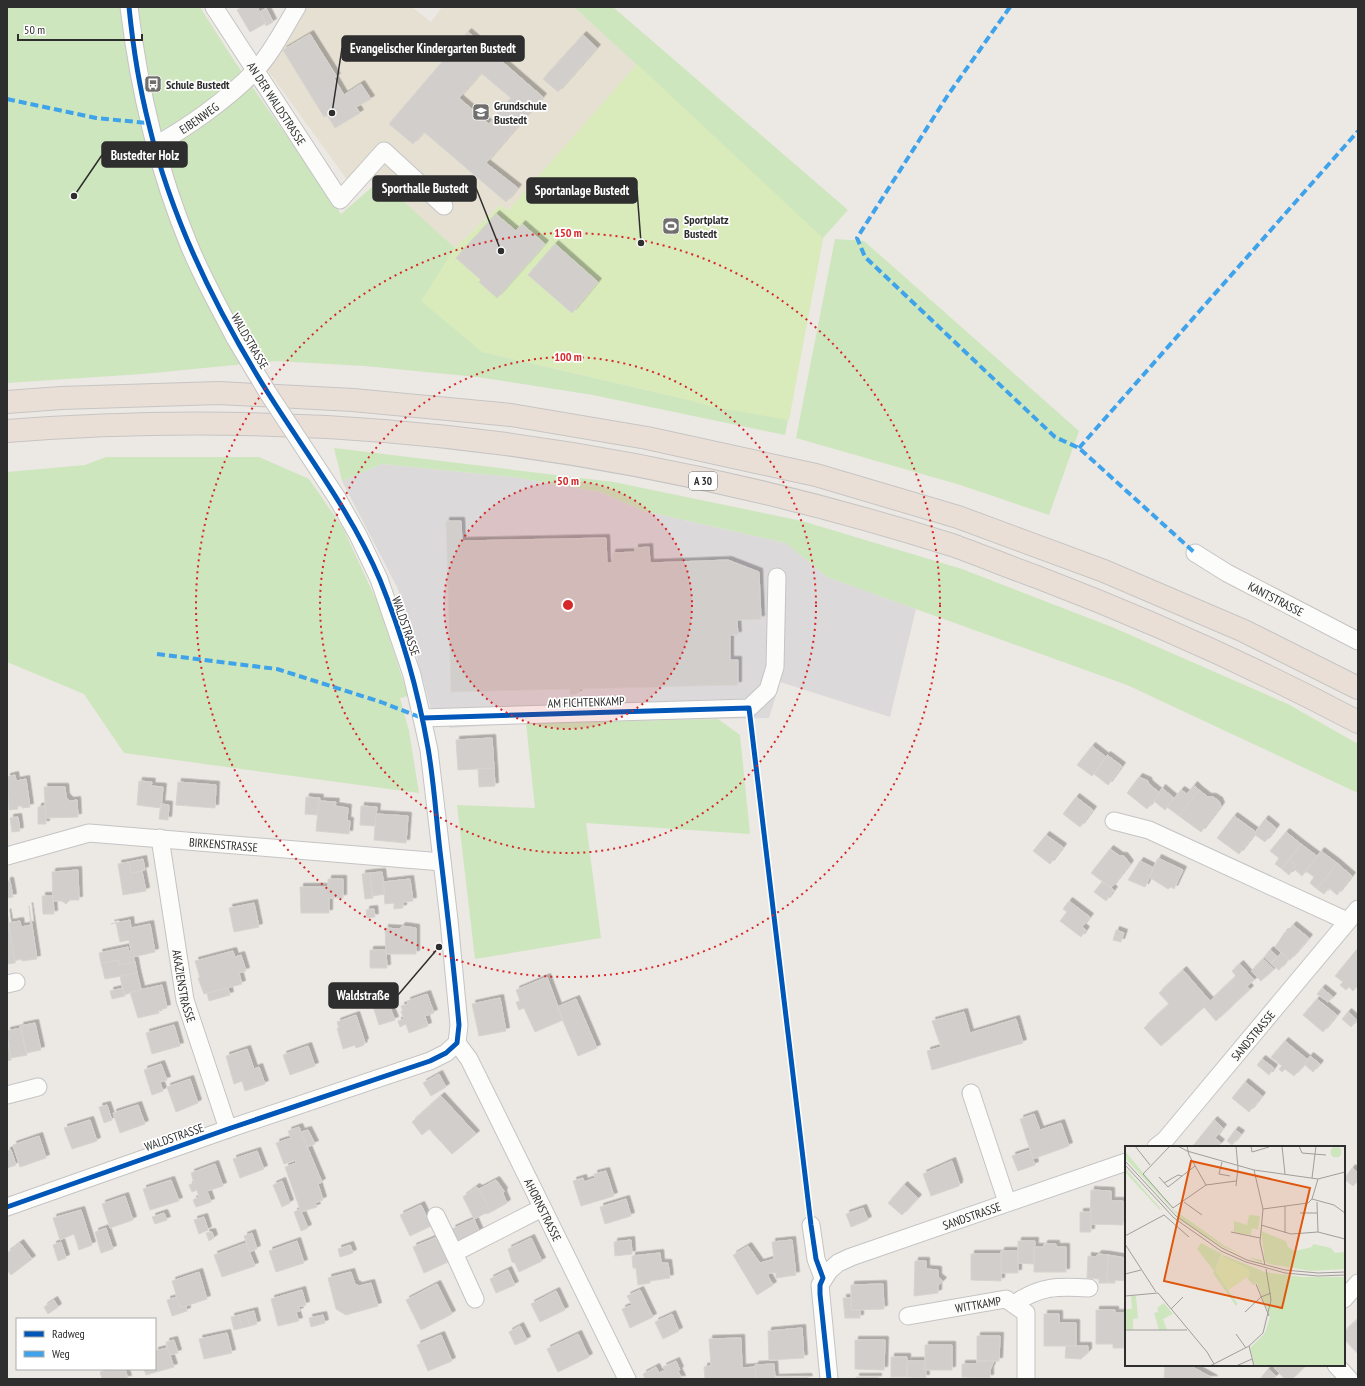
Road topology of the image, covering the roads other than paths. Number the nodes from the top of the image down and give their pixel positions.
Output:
1 (129, 7) edge
2 (214, 7) edge
3 (297, 7) edge
4 (255, 70) junction
5 (154, 146) junction
6 (444, 206) dead end
7 (7, 402) edge
8 (7, 430) edge
9 (1195, 553) dead end
10 (777, 577) dead end
11 (1358, 641) edge
12 (1358, 688) edge
13 (422, 718) junction
14 (1358, 722) edge
15 (1114, 821) dead end
16 (160, 838) junction
17 (7, 856) edge
18 (442, 862) junction
19 (1353, 915) edge
20 (457, 1043) junction
21 (38, 1087) dead end
22 (971, 1093) dead end
23 (7, 1095) edge
24 (228, 1129) junction
25 (1157, 1146) edge
26 (1125, 1162) edge
27 (1007, 1202) junction
28 (7, 1207) edge
29 (542, 1208) junction
30 (436, 1216) dead end
31 (811, 1225) dead end
32 (454, 1253) junction
33 (823, 1278) junction
34 (1358, 1283) edge
35 (1089, 1288) dead end
36 (1345, 1298) edge
37 (475, 1299) dead end
38 (1014, 1304) junction
39 (908, 1316) dead end
40 (1337, 1366) edge
41 (627, 1379) edge
42 (829, 1379) edge
43 (1026, 1379) edge
44 (1349, 1379) edge

1 - 5 street, WALDSTRASSE
2 - 4 street, AN DER WALDSTRASSE
3 - 4 street, EIBENWEG
4 - 5 street, EIBENWEG
4 - 6 street, AN DER WALDSTRASSE
5 - 13 street, WALDSTRASSE, bridge
7 - 12 highway
8 - 14 highway, A 30
9 - 11 street, KANTSTRASSE
10 - 13 street, AM FICHTENKAMP
13 - 18 street, WALDSTRASSE
15 - 19 street, SANDSTRASSE
16 - 17 street, BIRKENSTRASSE
16 - 18 street, BIRKENSTRASSE
16 - 24 street, AKAZIENSTRASSE
18 - 20 street, WALDSTRASSE
19 - 25 street, SANDSTRASSE
20 - 24 street, WALDSTRASSE
20 - 29 street, AHORNSTRASSE
21 - 23 street
22 - 27 street
24 - 28 street, WALDSTRASSE
26 - 27 street, SANDSTRASSE
27 - 33 street, SANDSTRASSE
29 - 32 street
29 - 41 street, AHORNSTRASSE
30 - 32 street
31 - 33 street
32 - 37 street
33 - 42 street
34 - 36 street
35 - 38 street
38 - 39 street, WITTKAMP
38 - 43 street, WITTKAMP
40 - 44 street

